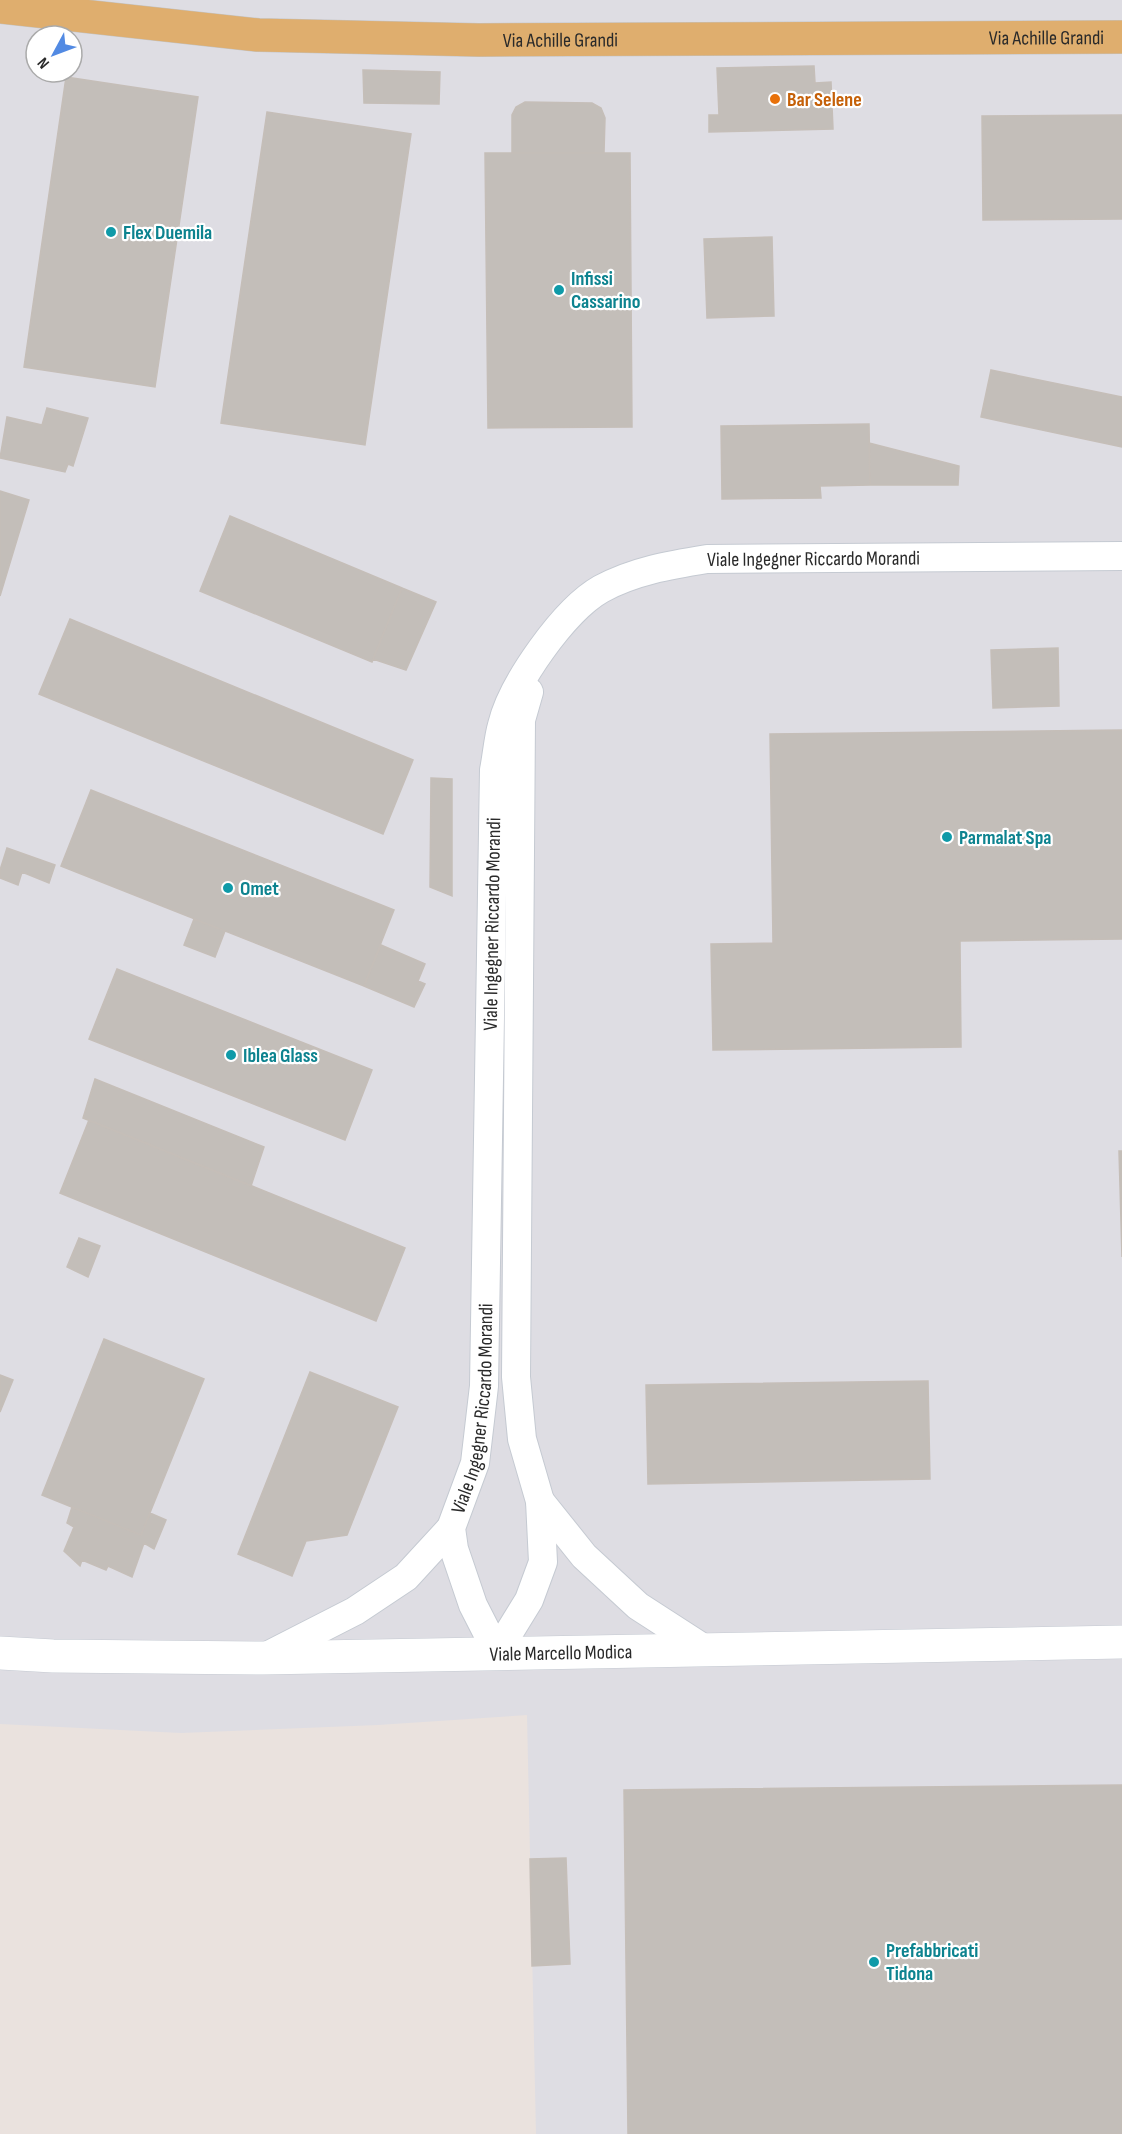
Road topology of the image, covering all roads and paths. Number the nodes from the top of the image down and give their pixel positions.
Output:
1 (0, 7) edge
2 (1122, 37) edge
3 (1122, 556) edge
4 (541, 653) junction
5 (540, 1501) junction
6 (451, 1528) junction
7 (1122, 1642) edge
8 (704, 1648) junction
9 (498, 1652) junction
10 (0, 1653) edge
11 (263, 1658) junction

1 - 2 main road, Via Achille Grandi
3 - 4 street, Viale Ingegner Riccardo Morandi
4 - 5 street, Viale Ingegner Riccardo Morandi
4 - 6 street, Viale Ingegner Riccardo Morandi
5 - 8 street
5 - 9 street, Viale Ingegner Riccardo Morandi
6 - 9 street, Viale Ingegner Riccardo Morandi
6 - 11 street
7 - 8 street, Viale Marcello Modica
8 - 9 street, Viale Marcello Modica
9 - 11 street, Viale Marcello Modica
10 - 11 street, Viale Marcello Modica

